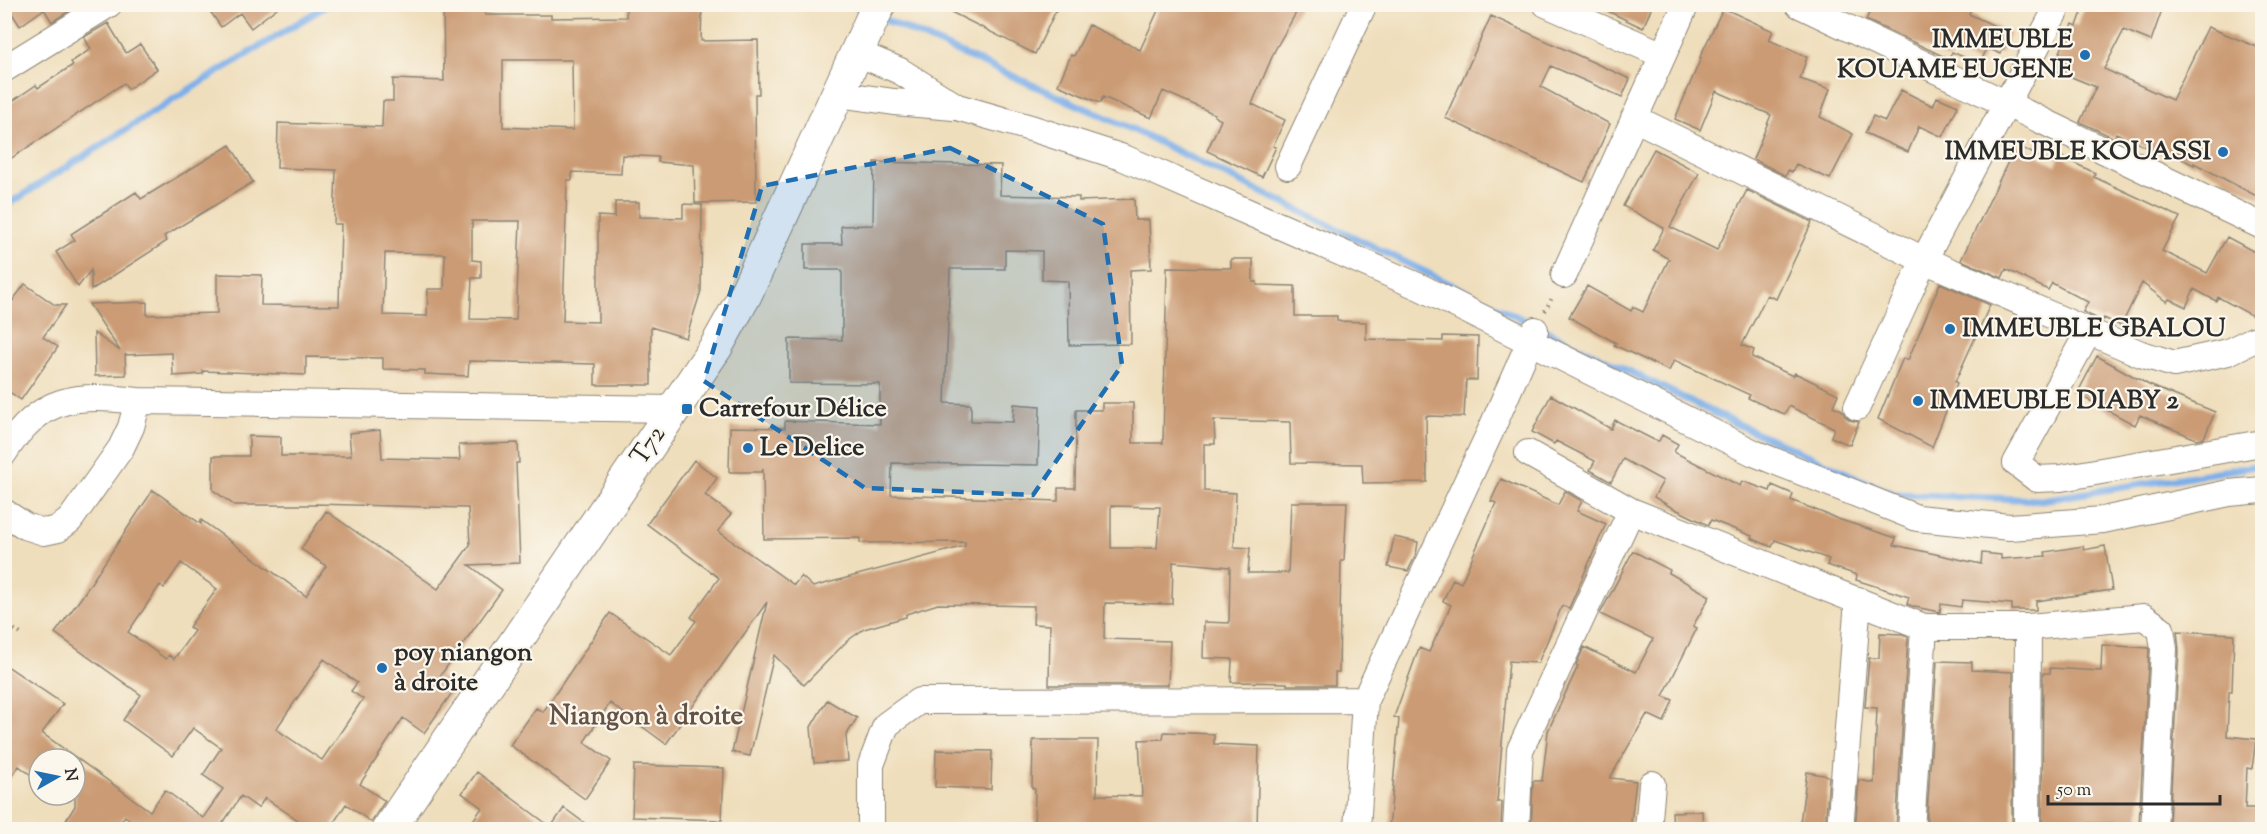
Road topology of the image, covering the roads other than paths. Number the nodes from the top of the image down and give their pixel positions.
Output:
1 (109, 4) edge
2 (879, 4) edge
3 (1364, 4) edge
4 (1546, 4) edge
5 (1686, 4) edge
6 (1798, 4) edge
7 (2059, 4) edge
8 (861, 45) junction
9 (1663, 55) junction
10 (4, 69) edge
11 (838, 94) junction
12 (2007, 106) junction
13 (957, 107) junction
14 (1634, 118) junction
15 (1288, 166) dead end
16 (2262, 226) edge
17 (1924, 260) junction
18 (1564, 275) road end
19 (2089, 332) junction
20 (1533, 336) junction
21 (2262, 342) edge
22 (138, 401) junction
23 (1857, 407) dead end
24 (675, 409) junction
25 (2262, 443) edge
26 (4, 453) edge
27 (1528, 453) dead end
28 (2262, 490) edge
29 (1631, 511) junction
30 (4, 512) edge
31 (1858, 600) junction
32 (1924, 627) junction
33 (2028, 627) junction
34 (1365, 700) junction
35 (1652, 784) dead end
36 (388, 830) edge
37 (871, 830) edge
38 (1357, 830) edge
39 (1516, 830) edge
40 (1648, 830) edge
41 (1840, 830) edge
42 (1911, 830) edge
43 (2027, 830) edge
44 (2154, 830) edge

1 - 10 street
2 - 8 street, T72
3 - 15 street
4 - 9 street
5 - 9 street
6 - 12 street
7 - 12 street
8 - 11 street, T72
8 - 13 street
9 - 14 street
11 - 13 street
11 - 24 street, T72
12 - 16 street
12 - 17 street
13 - 20 street
14 - 17 street
14 - 18 street
17 - 19 street
17 - 23 street
19 - 21 street
19 - 25 street
20 - 28 street
20 - 34 street
22 - 24 street
22 - 26 street
22 - 30 street
24 - 36 street, T72
27 - 29 street
29 - 31 street
29 - 39 street
31 - 32 street
31 - 41 street
32 - 33 street
32 - 42 street
33 - 43 street
33 - 44 street
34 - 37 street
34 - 38 street
35 - 40 street

